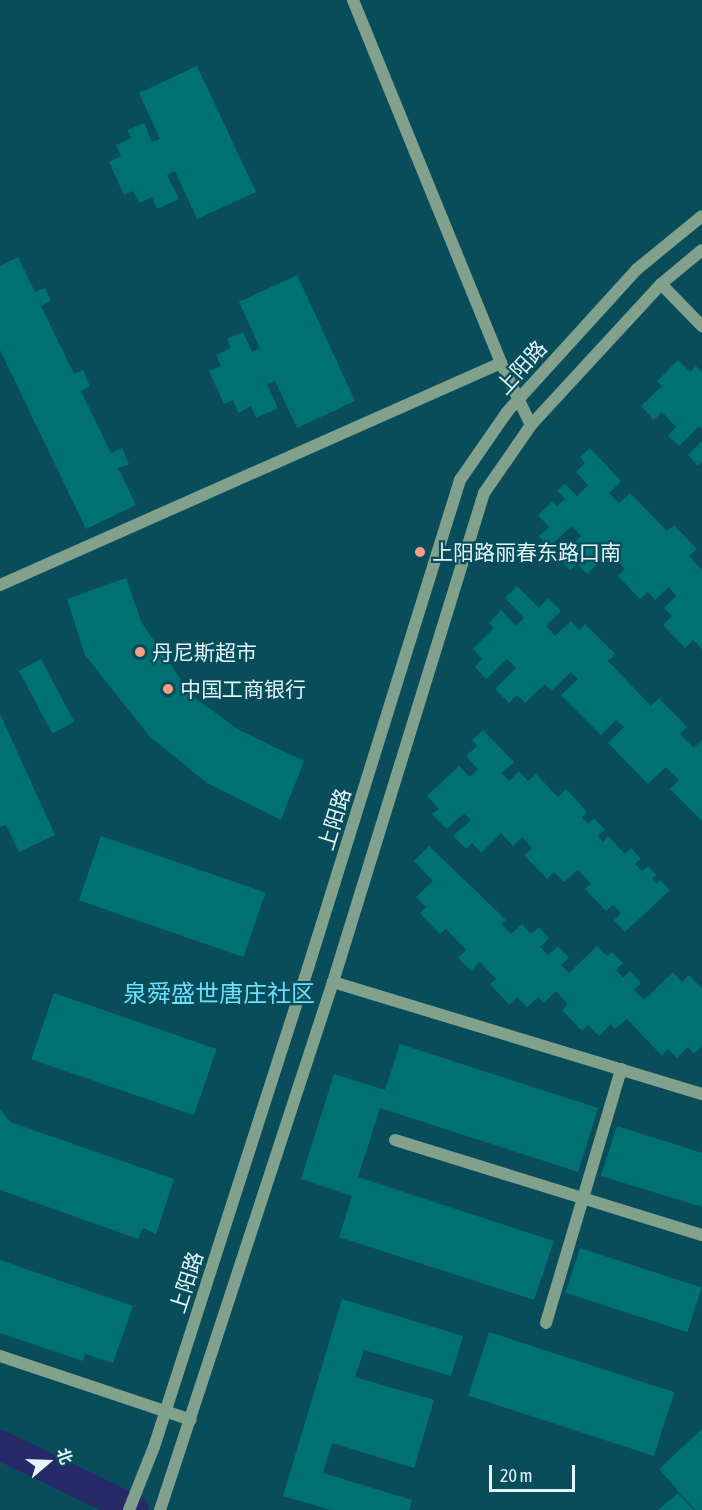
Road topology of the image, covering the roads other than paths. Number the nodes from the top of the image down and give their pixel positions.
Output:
1 (353, 0) edge
2 (702, 216) edge
3 (702, 250) edge
4 (661, 284) junction
5 (702, 326) edge
6 (501, 363) junction
7 (518, 399) junction
8 (531, 425) junction
9 (0, 585) edge
10 (333, 982) junction
11 (621, 1069) junction
12 (702, 1094) edge
13 (395, 1140) dead end
14 (583, 1198) junction
15 (702, 1236) edge
16 (546, 1323) dead end
17 (0, 1356) edge
18 (165, 1411) junction
19 (191, 1420) junction
20 (129, 1510) edge
21 (160, 1510) edge

1 - 6 street
2 - 7 street, 上阳路
3 - 4 street
4 - 5 street
4 - 8 street
6 - 7 street
6 - 9 street
7 - 8 street
7 - 18 street, 上阳路
8 - 10 street
10 - 11 street
10 - 19 street
11 - 12 street
11 - 14 street
13 - 14 street
14 - 15 street
14 - 16 street
17 - 18 street
18 - 19 street
18 - 20 street, 上阳路
19 - 21 street

